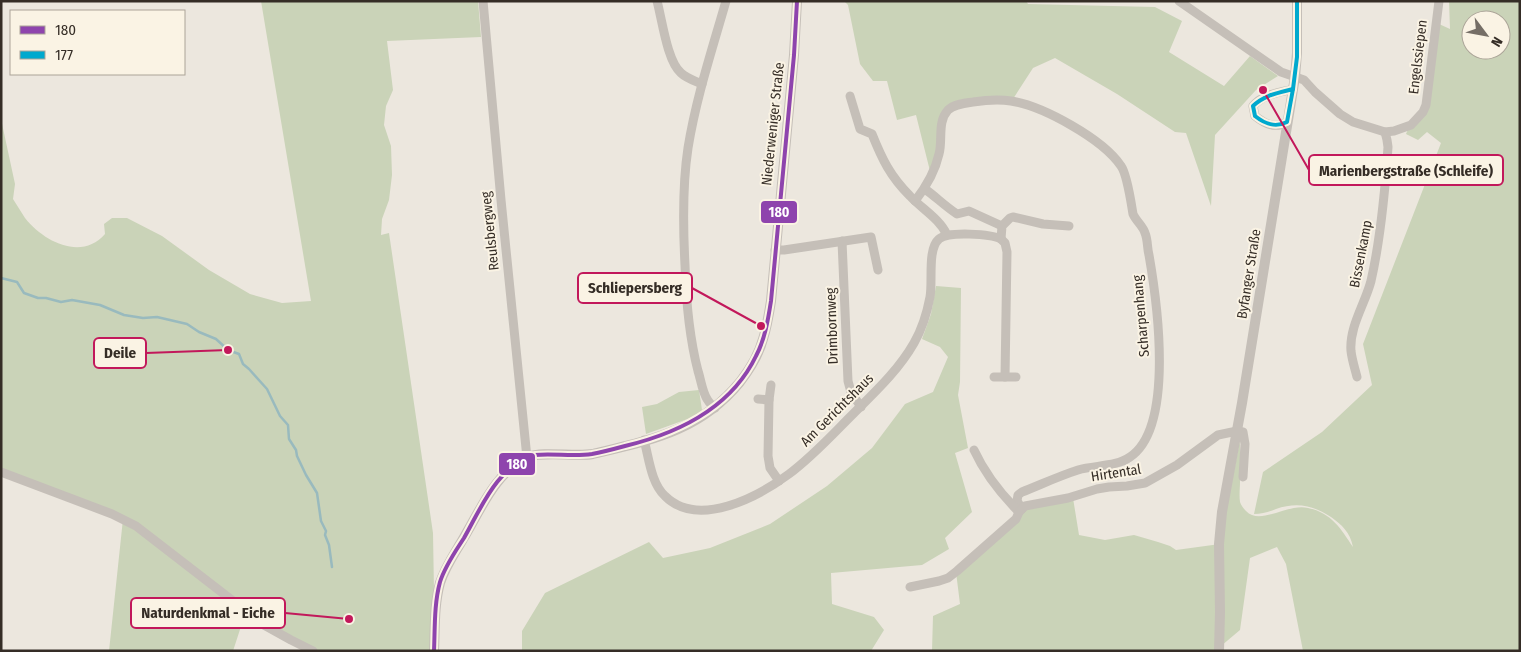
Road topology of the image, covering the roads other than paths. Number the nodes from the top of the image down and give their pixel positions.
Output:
1 (483, 1) edge
2 (658, 1) edge
3 (726, 1) edge
4 (797, 1) edge
5 (1179, 1) edge
6 (1297, 1) edge
7 (1439, 1) edge
8 (1295, 77) junction
9 (702, 84) junction
10 (1293, 90) junction
11 (850, 96) dead end
12 (1287, 122) junction
13 (1385, 132) junction
14 (925, 189) junction
15 (915, 201) junction
16 (1002, 226) junction
17 (1069, 226) dead end
18 (947, 235) junction
19 (1001, 239) junction
20 (842, 242) junction
21 (775, 250) junction
22 (878, 270) dead end
23 (994, 377) dead end
24 (1004, 377) junction
25 (1016, 377) dead end
26 (1357, 377) dead end
27 (771, 385) dead end
28 (758, 399) dead end
29 (770, 400) junction
30 (861, 407) junction
31 (715, 408) junction
32 (1237, 431) junction
33 (644, 440) junction
34 (974, 450) dead end
35 (527, 458) junction
36 (1, 472) edge
37 (1243, 476) dead end
38 (779, 481) junction
39 (1020, 511) junction
40 (910, 587) dead end
41 (314, 651) edge
42 (434, 651) edge
43 (1219, 651) edge

1 - 35 street, Reulsbergweg
2 - 9 street
3 - 9 street
4 - 21 street, Niederweniger Straße
5 - 8 street
6 - 8 street, Byfanger Straße
7 - 13 street, Engelssiepen
8 - 10 street, Byfanger Straße
8 - 13 street
9 - 31 street
10 - 12 street, Byfanger Straße
10 - 12 street
11 - 15 street
12 - 32 street, Byfanger Straße
13 - 26 street, Bissenkamp
14 - 15 street
14 - 16 street
14 - 39 street, Scharpenhang
15 - 18 street
16 - 17 street
16 - 19 street
18 - 19 street
18 - 30 street, Am Gerichtshaus
19 - 24 street
20 - 21 street
20 - 22 street
20 - 30 street, Drimbornweg
21 - 31 street, Niederweniger Straße
23 - 24 street
24 - 25 street
27 - 29 street
28 - 29 street
29 - 38 street
30 - 38 street, Am Gerichtshaus
31 - 33 street, Niederweniger Straße
32 - 37 street
32 - 39 street, Hirtental
32 - 43 street, Byfanger Straße
33 - 35 street, Niederweniger Straße
33 - 38 street, Am Gerichtshaus
34 - 39 street
35 - 42 street, Niederweniger Straße
36 - 41 street
39 - 40 street

